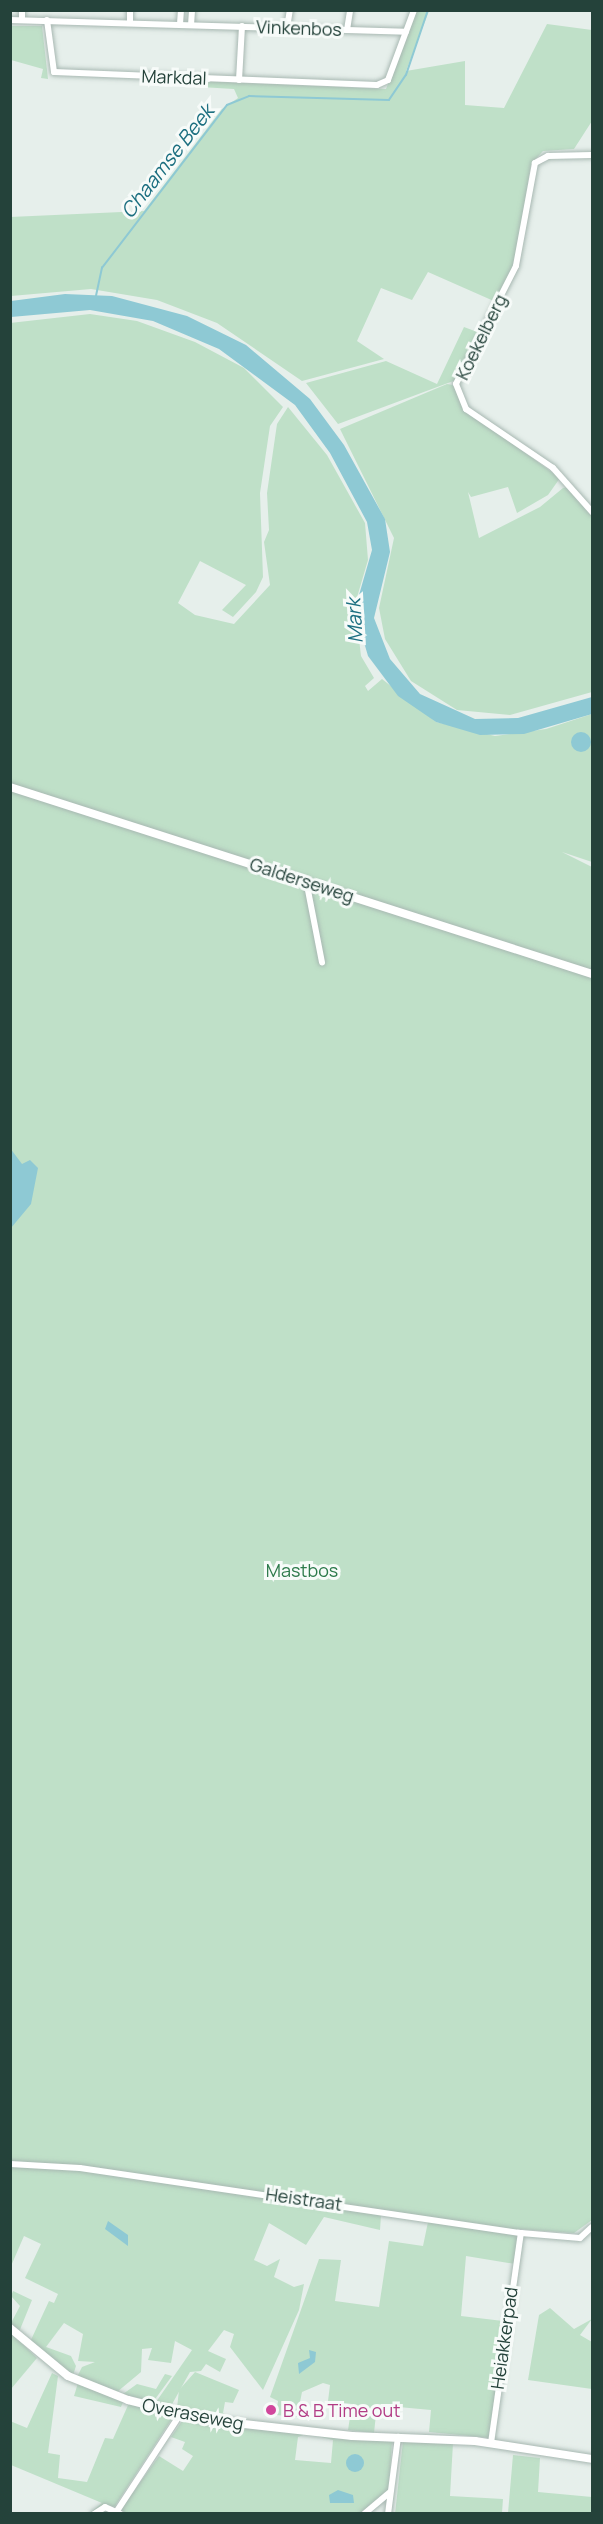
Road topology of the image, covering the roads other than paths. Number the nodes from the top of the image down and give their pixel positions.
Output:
1 (11, 10) edge
2 (22, 10) edge
3 (130, 10) edge
4 (181, 10) edge
5 (192, 10) edge
6 (290, 10) edge
7 (350, 10) edge
8 (414, 10) edge
9 (11, 20) edge
10 (22, 20) junction
11 (47, 20) junction
12 (130, 23) junction
13 (180, 24) junction
14 (191, 25) junction
15 (242, 26) junction
16 (287, 28) junction
17 (347, 30) junction
18 (406, 32) junction
19 (240, 80) junction
20 (592, 155) edge
21 (592, 512) edge
22 (10, 787) edge
23 (306, 880) junction
24 (322, 962) dead end
25 (592, 974) edge
26 (10, 2164) edge
27 (592, 2227) edge
28 (521, 2233) junction
29 (10, 2328) edge
30 (181, 2413) junction
31 (398, 2437) junction
32 (490, 2443) junction
33 (592, 2459) edge
34 (391, 2492) junction
35 (118, 2512) edge
36 (94, 2514) edge
37 (364, 2514) edge
38 (388, 2514) edge

1 - 9 street
2 - 10 street
3 - 12 street
4 - 13 street
5 - 14 street
6 - 16 street
7 - 17 street
8 - 18 street
9 - 10 street
10 - 11 street
11 - 12 street, Vinkenbos
11 - 19 street, Markdal
12 - 13 street, Vinkenbos
13 - 14 street, Vinkenbos
14 - 15 street, Vinkenbos
15 - 16 street, Vinkenbos
15 - 19 street
16 - 17 street, Vinkenbos
17 - 18 street, Vinkenbos
18 - 19 street, Markdal
20 - 21 street, Koekelberg
22 - 23 street, Galderseweg
23 - 24 street
23 - 25 street, Galderseweg
26 - 28 street, Heistraat
27 - 28 street, Heistraat
28 - 32 street, Heiakkerpad
29 - 30 street, Overaseweg
30 - 31 street, Overaseweg
30 - 35 street
31 - 32 street, Overaseweg
31 - 34 street
32 - 33 street, Overaseweg
34 - 37 street
34 - 38 street
35 - 36 street

